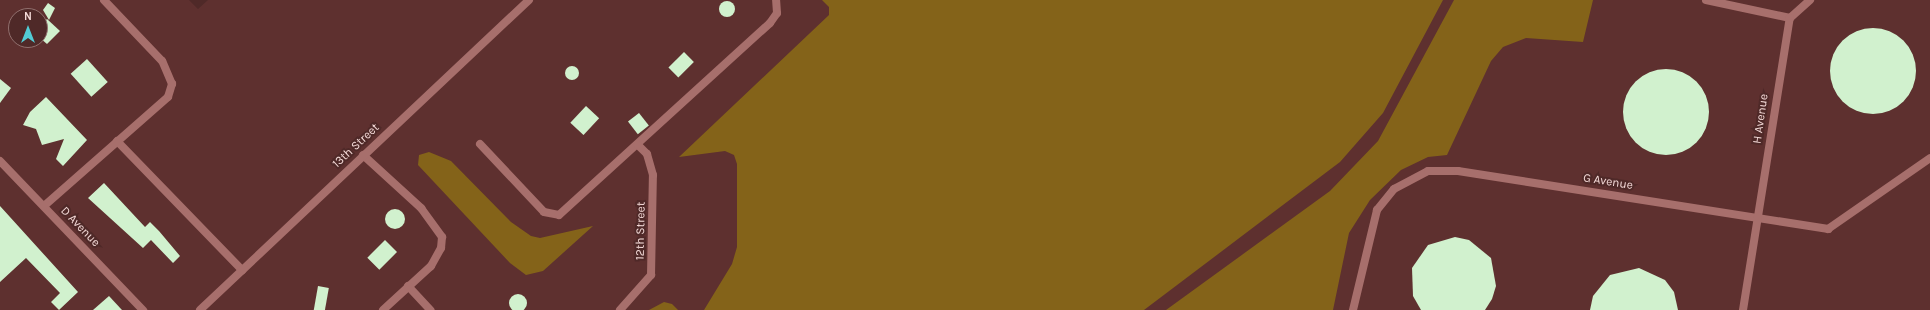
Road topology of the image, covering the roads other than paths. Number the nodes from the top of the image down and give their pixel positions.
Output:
1 (104, 0) edge
2 (529, 0) edge
3 (776, 0) edge
4 (1706, 0) edge
5 (1810, 0) edge
6 (1790, 18) junction
7 (118, 142) junction
8 (480, 144) dead end
9 (638, 145) junction
10 (363, 155) junction
11 (1930, 158) edge
12 (0, 161) edge
13 (44, 206) junction
14 (1760, 218) junction
15 (242, 270) junction
16 (408, 286) junction
17 (388, 308) edge
18 (143, 310) edge
19 (200, 310) edge
20 (430, 310) edge
21 (620, 310) edge
22 (1353, 310) edge
23 (1743, 310) edge

1 - 7 lane
2 - 10 lane, 13th Street
3 - 9 lane
4 - 6 lane
5 - 6 lane
6 - 14 lane, H Avenue
7 - 13 lane
7 - 15 lane
8 - 9 lane
9 - 21 lane, 12th Street
10 - 15 lane, 13th Street
10 - 16 lane
11 - 14 lane, G Avenue
12 - 13 lane, D Avenue
13 - 18 lane, D Avenue
14 - 22 lane, G Avenue
14 - 23 lane, H Avenue
15 - 19 lane, 13th Street
16 - 17 lane
16 - 20 lane

